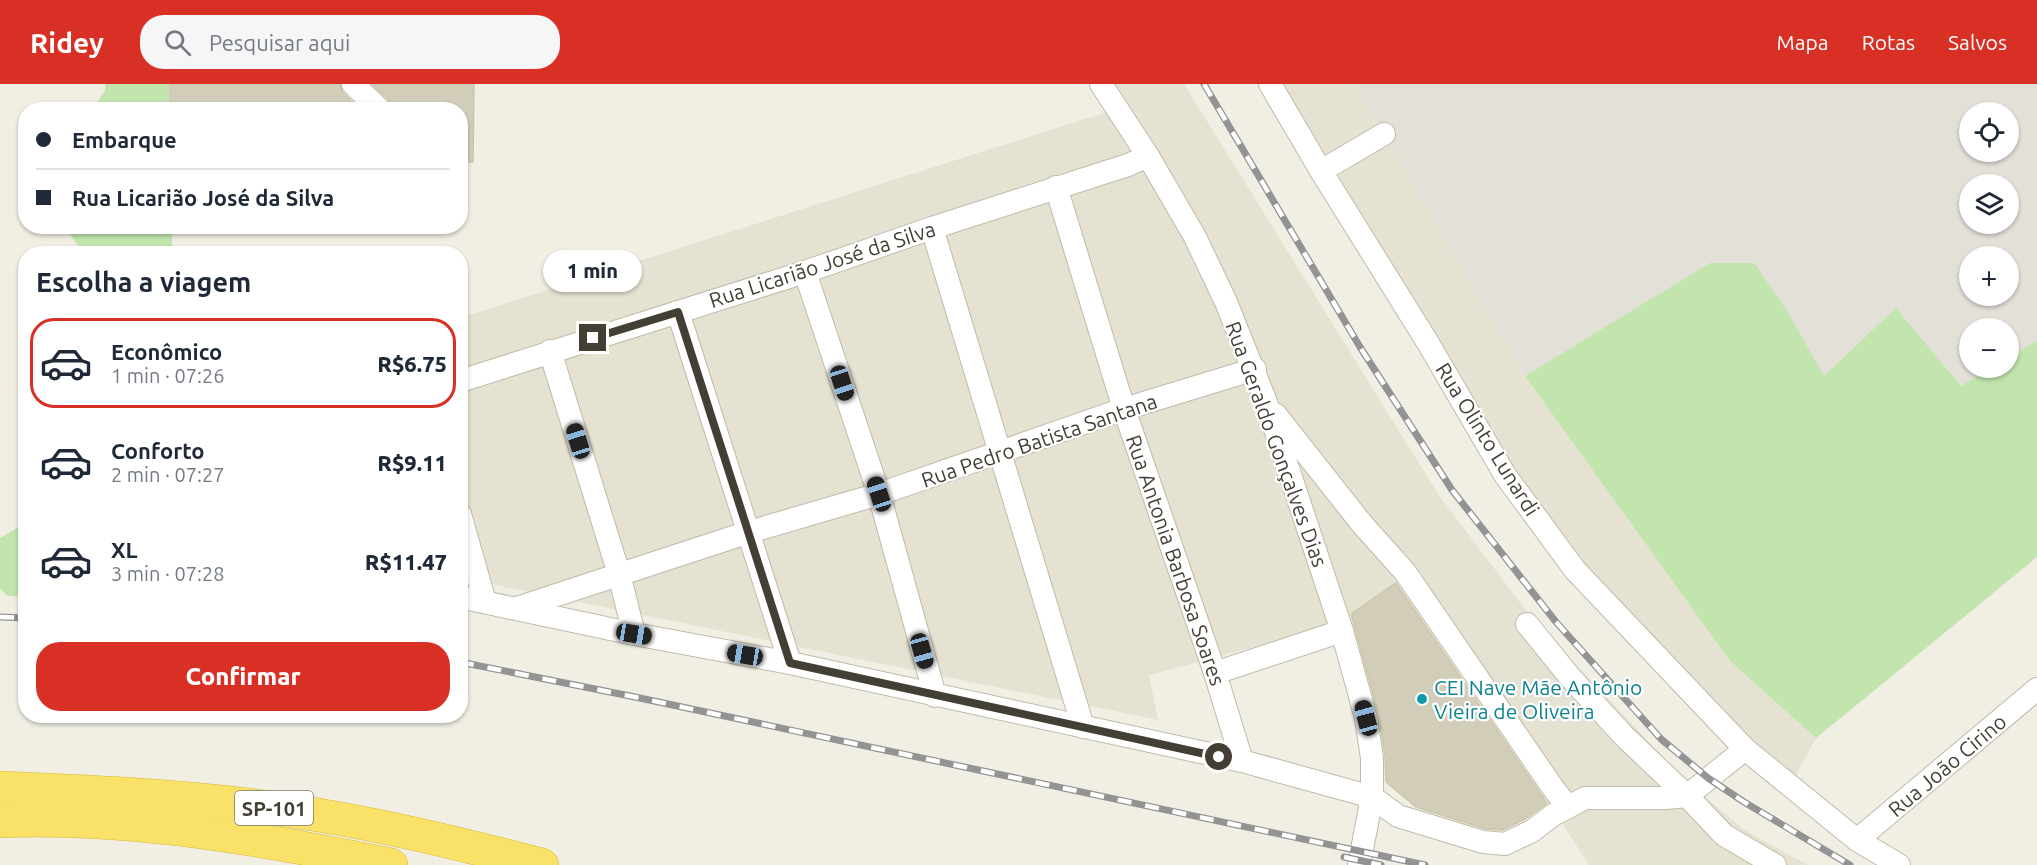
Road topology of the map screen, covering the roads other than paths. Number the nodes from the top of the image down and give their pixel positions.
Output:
1 (353, 84) edge
2 (1101, 84) edge
3 (1270, 84) edge
4 (372, 102) edge
5 (1384, 134) dead end
6 (1148, 156) junction
7 (1321, 171) junction
8 (1056, 187) junction
9 (932, 228) junction
10 (805, 273) junction
11 (678, 312) junction
12 (550, 351) junction
13 (1255, 369) junction
14 (468, 378) edge
15 (1266, 402) junction
16 (1124, 409) junction
17 (1001, 453) junction
18 (879, 494) junction
19 (749, 532) junction
20 (468, 542) edge
21 (620, 574) junction
22 (468, 599) edge
23 (485, 602) junction
24 (515, 609) junction
25 (1527, 624) dead end
26 (1342, 631) junction
27 (634, 634) junction
28 (790, 663) junction
29 (1215, 673) junction
30 (2037, 689) edge
31 (935, 696) junction
32 (1083, 727) junction
33 (1745, 750) junction
34 (1242, 761) junction
35 (0, 788) edge
36 (1687, 796) junction
37 (1372, 797) junction
38 (1568, 807) junction
39 (0, 821) edge
40 (1857, 840) junction
41 (391, 865) edge
42 (542, 865) edge
43 (1359, 865) edge
44 (1774, 865) edge
45 (1899, 865) edge

1 - 4 street
2 - 6 street, Rua Geraldo Gonçalves Dias
3 - 7 street, Rua Olinto Lunardi
5 - 7 street
6 - 8 street, Rua Licarião José da Silva
6 - 13 street, Rua Geraldo Gonçalves Dias
7 - 33 street, Rua Olinto Lunardi
8 - 9 street, Rua Licarião José da Silva
8 - 16 street, Rua Antonia Barbosa Soares
9 - 10 street, Rua Licarião José da Silva
9 - 17 street
10 - 11 street, Rua Licarião José da Silva
10 - 18 street
11 - 12 street, Rua Licarião José da Silva
11 - 19 street
12 - 14 street, Rua Licarião José da Silva
12 - 21 street
13 - 15 street, Rua Geraldo Gonçalves Dias
13 - 16 street, Rua Pedro Batista Santana
15 - 26 street, Rua Geraldo Gonçalves Dias
15 - 38 street
16 - 17 street, Rua Pedro Batista Santana
16 - 29 street, Rua Antonia Barbosa Soares
17 - 18 street, Rua Pedro Batista Santana
17 - 32 street
18 - 19 street, Rua Pedro Batista Santana
18 - 31 street
19 - 21 street, Rua Pedro Batista Santana
19 - 28 street
20 - 23 street
21 - 24 street, Rua Pedro Batista Santana
21 - 27 street
22 - 23 street
23 - 24 street
24 - 27 street
25 - 36 street
26 - 29 street
26 - 37 street, Rua Geraldo Gonçalves Dias
27 - 28 street
28 - 31 street
29 - 34 street, Rua Antonia Barbosa Soares
30 - 40 street, Rua João Cirino
31 - 32 street
32 - 34 street
33 - 36 street
33 - 40 street, Rua Olinto Lunardi
34 - 37 street
35 - 42 highway, SP-101
36 - 38 street
36 - 44 street
37 - 38 street
37 - 43 street, Rua Geraldo Gonçalves Dias
39 - 41 highway, SP-101
40 - 45 street, Rua Olinto Lunardi

